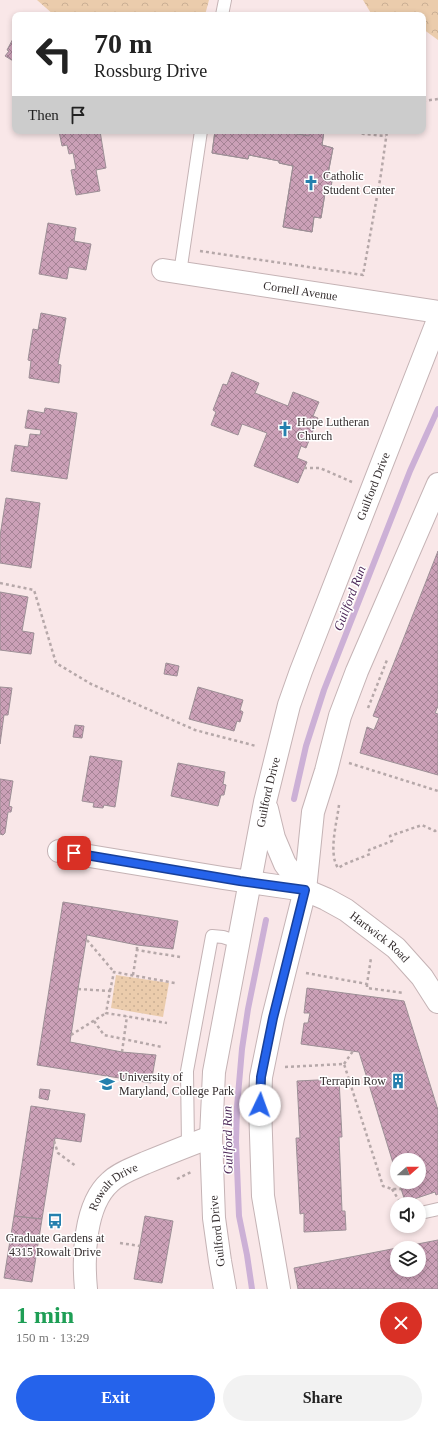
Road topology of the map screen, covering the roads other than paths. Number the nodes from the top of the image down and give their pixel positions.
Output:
1 (225, 0) edge
2 (223, 12) edge
3 (201, 134) edge
4 (172, 271) joint
5 (438, 312) edge
6 (438, 320) edge
7 (438, 484) edge
8 (265, 802) junction
9 (59, 851) dead end
10 (249, 882) junction
11 (305, 890) junction
12 (238, 942) junction
13 (438, 1002) edge
14 (211, 1137) junction
15 (188, 1145) junction
16 (438, 1209) edge
17 (426, 1212) edge
18 (86, 1289) edge
19 (225, 1289) edge
20 (279, 1289) edge

1 - 2 lane
3 - 4 lane
4 - 5 street, Cornell Avenue
6 - 8 street, Guilford Drive
7 - 11 street
8 - 10 street, Guilford Drive
8 - 11 street
9 - 10 street
10 - 11 street
10 - 12 street, Guilford Drive
11 - 13 street, Hartwick Road
11 - 20 street
12 - 14 street, Guilford Drive
12 - 15 lane
14 - 15 street, Rowalt Drive
14 - 19 street, Guilford Drive
15 - 18 street, Rowalt Drive
16 - 17 lane

